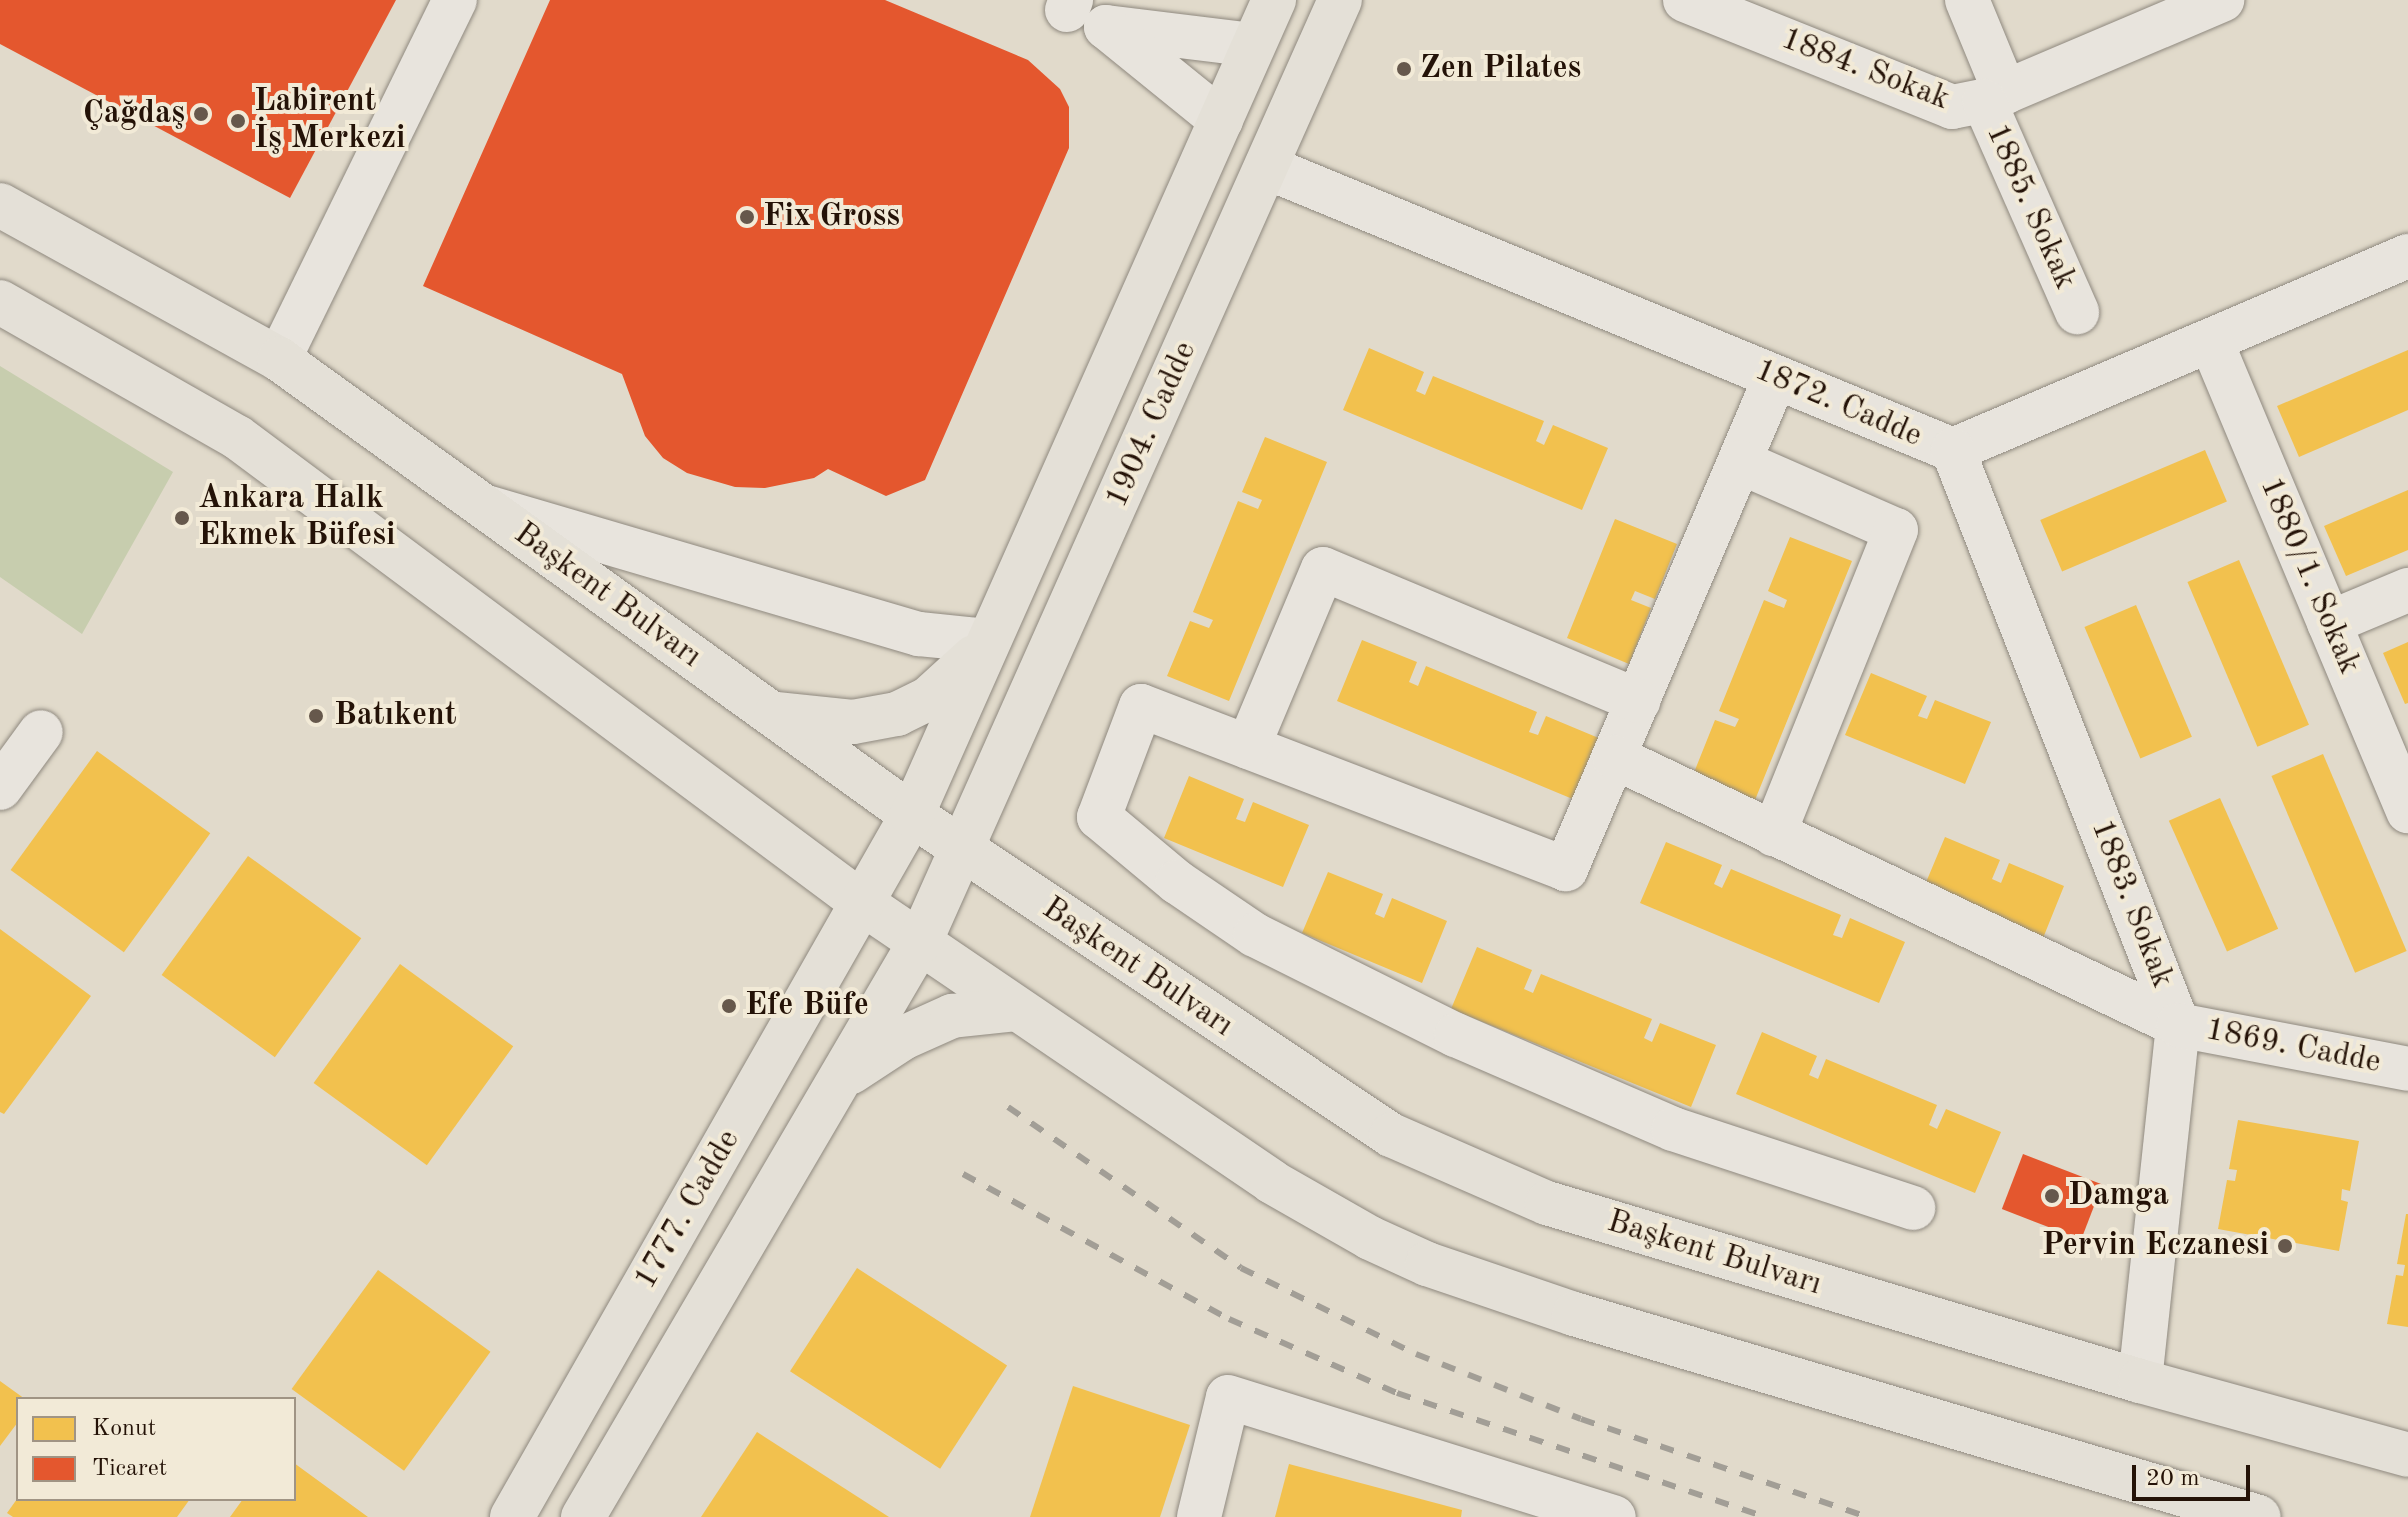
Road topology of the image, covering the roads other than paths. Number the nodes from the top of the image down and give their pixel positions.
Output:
1 (455, 0) edge
2 (1274, 0) edge
3 (1340, 0) edge
4 (1685, 0) edge
5 (1967, 0) edge
6 (2222, 0) edge
7 (1112, 14) edge
8 (1253, 45) junction
9 (1995, 97) junction
10 (1221, 120) junction
11 (1266, 167) junction
12 (0, 205) edge
13 (2408, 256) edge
14 (0, 302) edge
15 (2077, 312) dead end
16 (2211, 341) junction
17 (279, 359) junction
18 (1775, 378) junction
19 (1953, 450) junction
20 (1740, 462) junction
21 (480, 505) junction
22 (537, 545) junction
23 (2408, 590) edge
24 (2329, 623) junction
25 (989, 641) junction
26 (1638, 701) junction
27 (770, 713) junction
28 (41, 732) dead end
29 (1248, 747) junction
30 (1614, 757) junction
31 (0, 788) edge
32 (2408, 811) edge
33 (912, 815) junction
34 (1774, 834) junction
35 (963, 850) junction
36 (865, 905) junction
37 (920, 942) junction
38 (1016, 1009) junction
39 (2178, 1025) junction
40 (2408, 1069) edge
41 (842, 1078) junction
42 (1913, 1208) dead end
43 (2140, 1381) junction
44 (2408, 1455) edge
45 (512, 1517) edge
46 (583, 1517) edge
47 (1199, 1517) edge
48 (1614, 1517) edge
49 (2259, 1517) edge

1 - 17 street
2 - 8 main road, 1904. Cadde
3 - 11 main road, 1904. Cadde
4 - 9 street, 1884. Sokak
5 - 9 street, 1885. Sokak
6 - 9 street, 1884. Sokak
7 - 8 street
7 - 10 street
8 - 10 main road, 1904. Cadde
9 - 15 street, 1885. Sokak
10 - 25 main road, 1904. Cadde
11 - 18 street, 1872. Cadde
11 - 35 main road, 1904. Cadde
12 - 17 main road, Başkent Bulvarı
13 - 16 street, 1872. Cadde
14 - 36 main road
16 - 19 street, 1872. Cadde
16 - 24 street, 1880/1. Sokak
17 - 21 main road, Başkent Bulvarı
18 - 19 street, 1872. Cadde
18 - 20 street
19 - 39 street, 1883. Sokak
20 - 26 street
20 - 34 street
21 - 22 main road, Başkent Bulvarı
21 - 25 street
22 - 25 street
22 - 27 main road, Başkent Bulvarı
23 - 24 street
24 - 32 street, 1880/1. Sokak
25 - 27 main road
25 - 33 main road, 1904. Cadde
26 - 29 street
26 - 30 street
27 - 33 main road, Başkent Bulvarı
28 - 31 street
29 - 30 street
29 - 42 street
30 - 34 street, 1869. Cadde
33 - 35 main road, Başkent Bulvarı
33 - 36 main road, 1777. Cadde
34 - 39 street, 1869. Cadde
35 - 37 main road, 1904. Cadde
35 - 43 main road, Başkent Bulvarı
36 - 37 main road
36 - 45 main road, 1777. Cadde
37 - 38 main road
37 - 41 main road, 1777. Cadde
38 - 41 main road
38 - 49 main road
39 - 40 street, 1869. Cadde
39 - 43 street, 1883. Sokak
41 - 46 main road, 1777. Cadde
43 - 44 main road, Başkent Bulvarı
47 - 48 street

